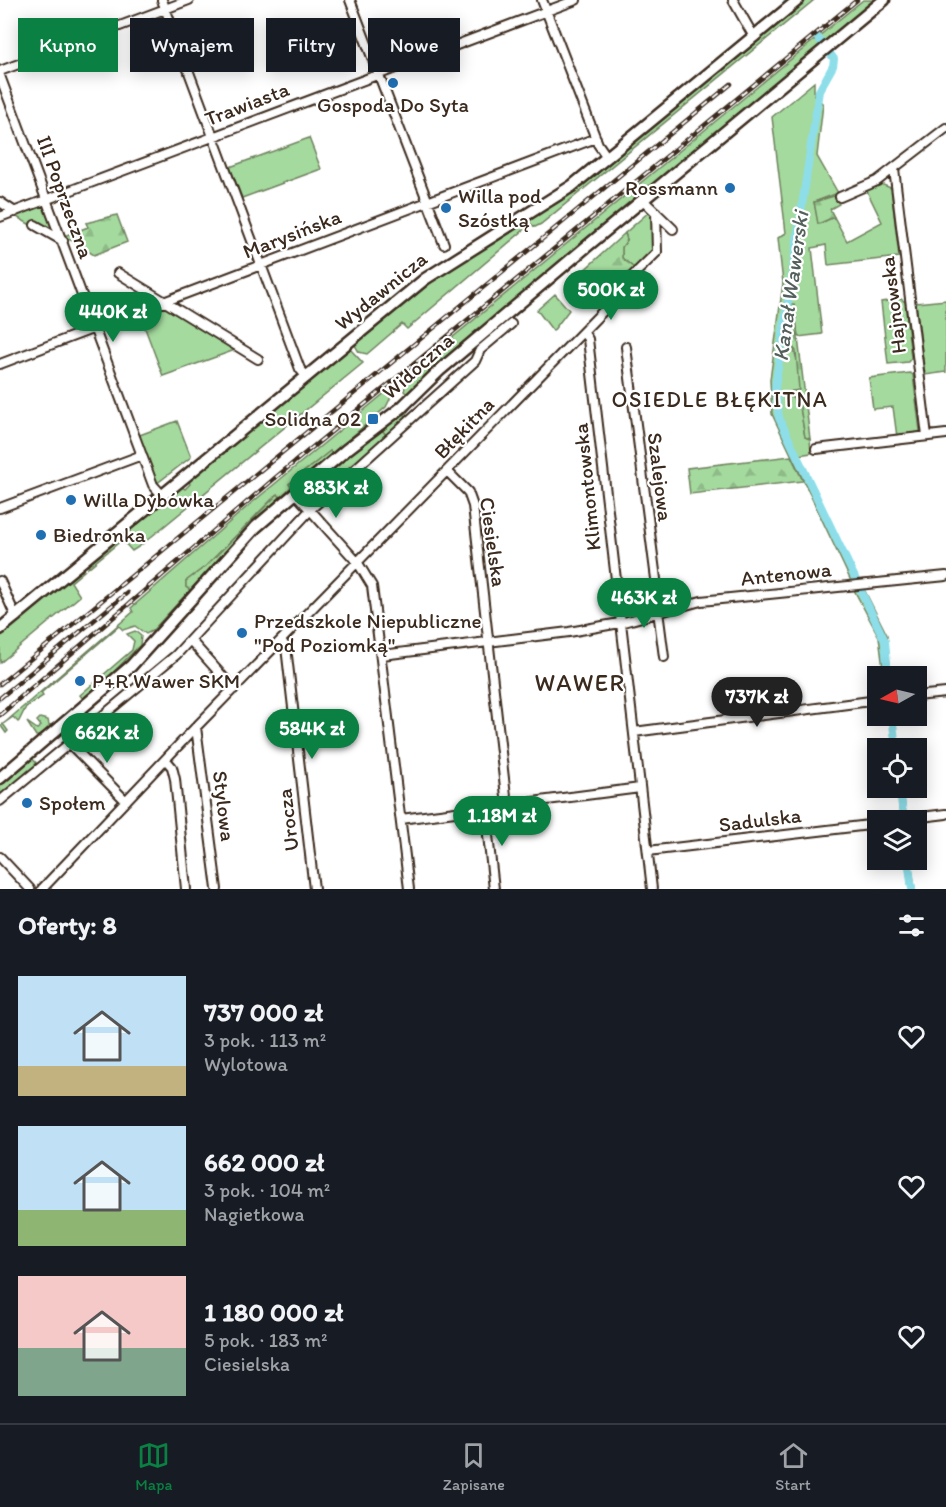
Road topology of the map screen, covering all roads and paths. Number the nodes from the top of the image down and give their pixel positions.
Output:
1 (162, 0) edge
2 (189, 0) edge
3 (350, 0) edge
4 (542, 0) edge
5 (576, 0) edge
6 (734, 0) edge
7 (798, 0) edge
8 (884, 1) edge
9 (165, 9) junction
10 (546, 11) junction
11 (754, 37) junction
12 (0, 71) edge
13 (378, 74) junction
14 (0, 76) edge
15 (946, 128) edge
16 (213, 136) junction
17 (596, 138) junction
18 (607, 158) junction
19 (894, 169) junction
20 (840, 197) dead end
21 (47, 200) junction
22 (643, 200) junction
23 (0, 202) edge
24 (427, 202) junction
25 (15, 212) junction
26 (656, 212) junction
27 (0, 217) edge
28 (35, 225) dead end
29 (674, 229) dead end
30 (63, 241) junction
31 (444, 244) dead end
32 (261, 265) junction
33 (118, 273) dead end
34 (164, 302) junction
35 (511, 324) dead end
36 (93, 328) junction
37 (583, 332) junction
38 (626, 347) dead end
39 (258, 359) dead end
40 (0, 364) edge
41 (307, 377) junction
42 (946, 434) edge
43 (927, 436) junction
44 (816, 449) dead end
45 (142, 455) junction
46 (447, 471) junction
47 (296, 493) junction
48 (163, 496) junction
49 (0, 508) edge
50 (311, 509) junction
51 (358, 563) junction
52 (946, 576) edge
53 (0, 581) edge
54 (659, 611) junction
55 (16, 616) junction
56 (620, 623) junction
57 (0, 629) edge
58 (190, 641) junction
59 (282, 642) junction
60 (488, 643) junction
61 (382, 655) junction
62 (664, 657) dead end
63 (234, 689) junction
64 (946, 693) edge
65 (927, 695) edge
66 (867, 701) edge
67 (196, 727) junction
68 (634, 732) junction
69 (70, 744) junction
70 (166, 760) junction
71 (0, 778) edge
72 (640, 788) junction
73 (0, 801) edge
74 (126, 801) junction
75 (507, 805) junction
76 (484, 808) junction
77 (946, 814) edge
78 (927, 816) edge
79 (401, 819) junction
80 (867, 825) edge
81 (648, 851) junction
82 (0, 857) edge
83 (409, 888) edge
84 (30, 889) edge
85 (42, 889) edge
86 (186, 889) edge
87 (217, 889) edge
88 (314, 889) edge
89 (494, 889) edge
90 (652, 889) edge

1 - 9 street
2 - 9 street
3 - 13 street
4 - 10 street
5 - 10 street, Trawiasta
6 - 11 street
7 - 11 main road, Wydawnicza
8 - 22 main road, Widoczna
9 - 12 street
9 - 16 street
10 - 13 street, Trawiasta
10 - 17 street
11 - 18 main road, Wydawnicza
13 - 16 street, Trawiasta
13 - 24 street
14 - 21 street, III Poprzeczna
15 - 19 street
16 - 21 street, Trawiasta
16 - 32 street
17 - 18 street
17 - 24 street, Marysińska
18 - 41 main road, Wydawnicza
19 - 20 street
19 - 43 street, Hajnowska
21 - 25 street, Trawiasta
21 - 30 street, III Poprzeczna
22 - 26 street
22 - 47 main road, Widoczna
23 - 25 street
24 - 31 street
24 - 32 street, Marysińska
25 - 27 street, Trawiasta
26 - 29 street
26 - 37 street, Błękitna
28 - 30 street
30 - 36 street, III Poprzeczna
32 - 34 street, Marysińska
32 - 41 street
33 - 34 street
34 - 36 street, Marysińska
34 - 39 street
35 - 50 street, Widoczna
36 - 40 street, Marysińska
36 - 45 street, III Poprzeczna
37 - 46 street, Błękitna
37 - 56 street, Klimontowska
38 - 54 street, Szalejowa
41 - 48 main road, Wydawnicza
42 - 43 street
43 - 44 street
45 - 48 street, III Poprzeczna
45 - 49 street
46 - 51 street, Błękitna
46 - 60 street, Ciesielska
47 - 50 street
47 - 71 main road, Widoczna
48 - 55 main road, Wydawnicza
50 - 51 street
50 - 58 street, Widoczna
51 - 59 street, Błękitna
51 - 61 street
52 - 54 street, Antenowa
53 - 55 street
54 - 56 street, Antenowa
54 - 62 street, Szalejowa
55 - 57 main road, Wydawnicza
56 - 60 street, Antenowa
56 - 68 street, Klimontowska
58 - 63 street
58 - 69 street, Widoczna
59 - 63 street, Błękitna
59 - 88 street, Urocza
60 - 61 street, Antenowa
60 - 75 street, Ciesielska
61 - 79 street
63 - 67 street, Błękitna
64 - 65 street
66 - 68 street
67 - 70 street, Błękitna
67 - 87 street, Stylowa
68 - 72 street, Klimontowska
69 - 73 street, Widoczna
69 - 74 street
70 - 74 street, Błękitna
70 - 86 street
72 - 75 street
72 - 81 street, Klimontowska
74 - 85 street, Błękitna
75 - 76 street
76 - 79 street
76 - 89 street
77 - 78 street
79 - 83 street
80 - 81 street, Sadulska
81 - 90 street, Klimontowska
82 - 84 street

